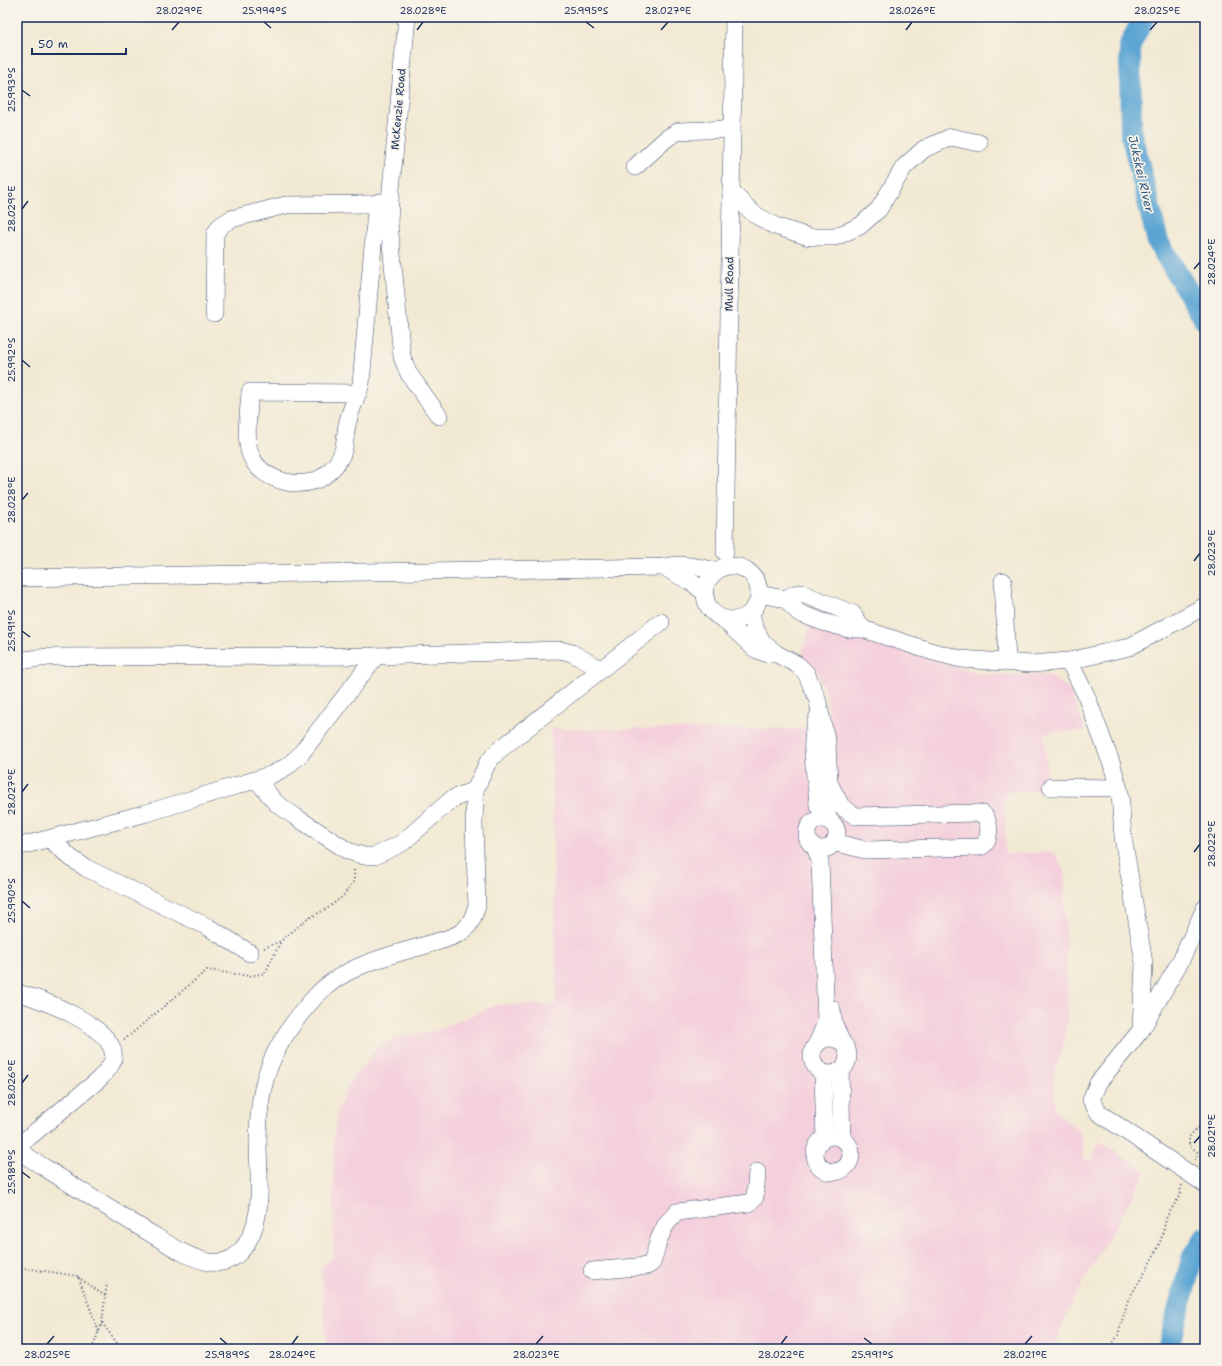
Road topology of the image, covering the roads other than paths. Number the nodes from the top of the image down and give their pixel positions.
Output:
1 (407, 17) edge
2 (734, 17) edge
3 (732, 129) junction
4 (979, 143) dead end
5 (635, 167) dead end
6 (731, 192) junction
7 (384, 201) junction
8 (214, 314) dead end
9 (358, 393) junction
10 (439, 416) dead end
11 (725, 552) dead end
12 (664, 567) junction
13 (717, 571) junction
14 (17, 578) edge
15 (1003, 581) dead end
16 (706, 594) junction
17 (759, 594) junction
18 (1205, 606) edge
19 (751, 612) junction
20 (722, 618) junction
21 (661, 622) dead end
22 (777, 654) junction
23 (376, 656) junction
24 (17, 661) edge
25 (1069, 661) junction
26 (1007, 662) junction
27 (600, 669) junction
28 (819, 714) junction
29 (257, 780) junction
30 (829, 783) junction
31 (1050, 787) dead end
32 (1118, 788) junction
33 (475, 790) junction
34 (855, 816) junction
35 (825, 821) junction
36 (50, 839) junction
37 (826, 845) junction
38 (17, 847) edge
39 (1205, 908) edge
40 (250, 954) road end
41 (17, 993) edge
42 (1140, 1030) junction
43 (842, 1043) junction
44 (817, 1044) junction
45 (831, 1072) junction
46 (833, 1138) dead end
47 (17, 1146) edge
48 (17, 1150) edge
49 (757, 1172) dead end
50 (1205, 1184) edge
51 (592, 1271) dead end

1 - 7 street, McKenzie Road
2 - 3 street, Mull Road
3 - 5 street
3 - 6 street, Mull Road
4 - 6 street
6 - 11 street, Mull Road
7 - 8 street
7 - 9 street
7 - 10 street
9 - 9 street
12 - 13 street
12 - 14 street
12 - 16 street
13 - 16 street
13 - 17 street
15 - 26 street
16 - 20 street
17 - 19 street
17 - 26 street
18 - 25 street
19 - 20 street
19 - 22 street
20 - 22 street
21 - 27 street
22 - 28 street
23 - 24 street
23 - 27 street
23 - 29 street
25 - 26 street
25 - 32 street
27 - 33 street
28 - 30 street
28 - 35 street
29 - 33 street
29 - 36 street
30 - 34 street
30 - 35 street
31 - 32 street
32 - 42 street
33 - 48 street
34 - 35 street
34 - 37 street
35 - 37 street
35 - 37 street
36 - 38 street
36 - 40 street
37 - 43 street
37 - 44 street
39 - 42 street
41 - 47 street
42 - 50 street
43 - 44 street
43 - 45 street
44 - 45 street
45 - 46 street
49 - 51 street

